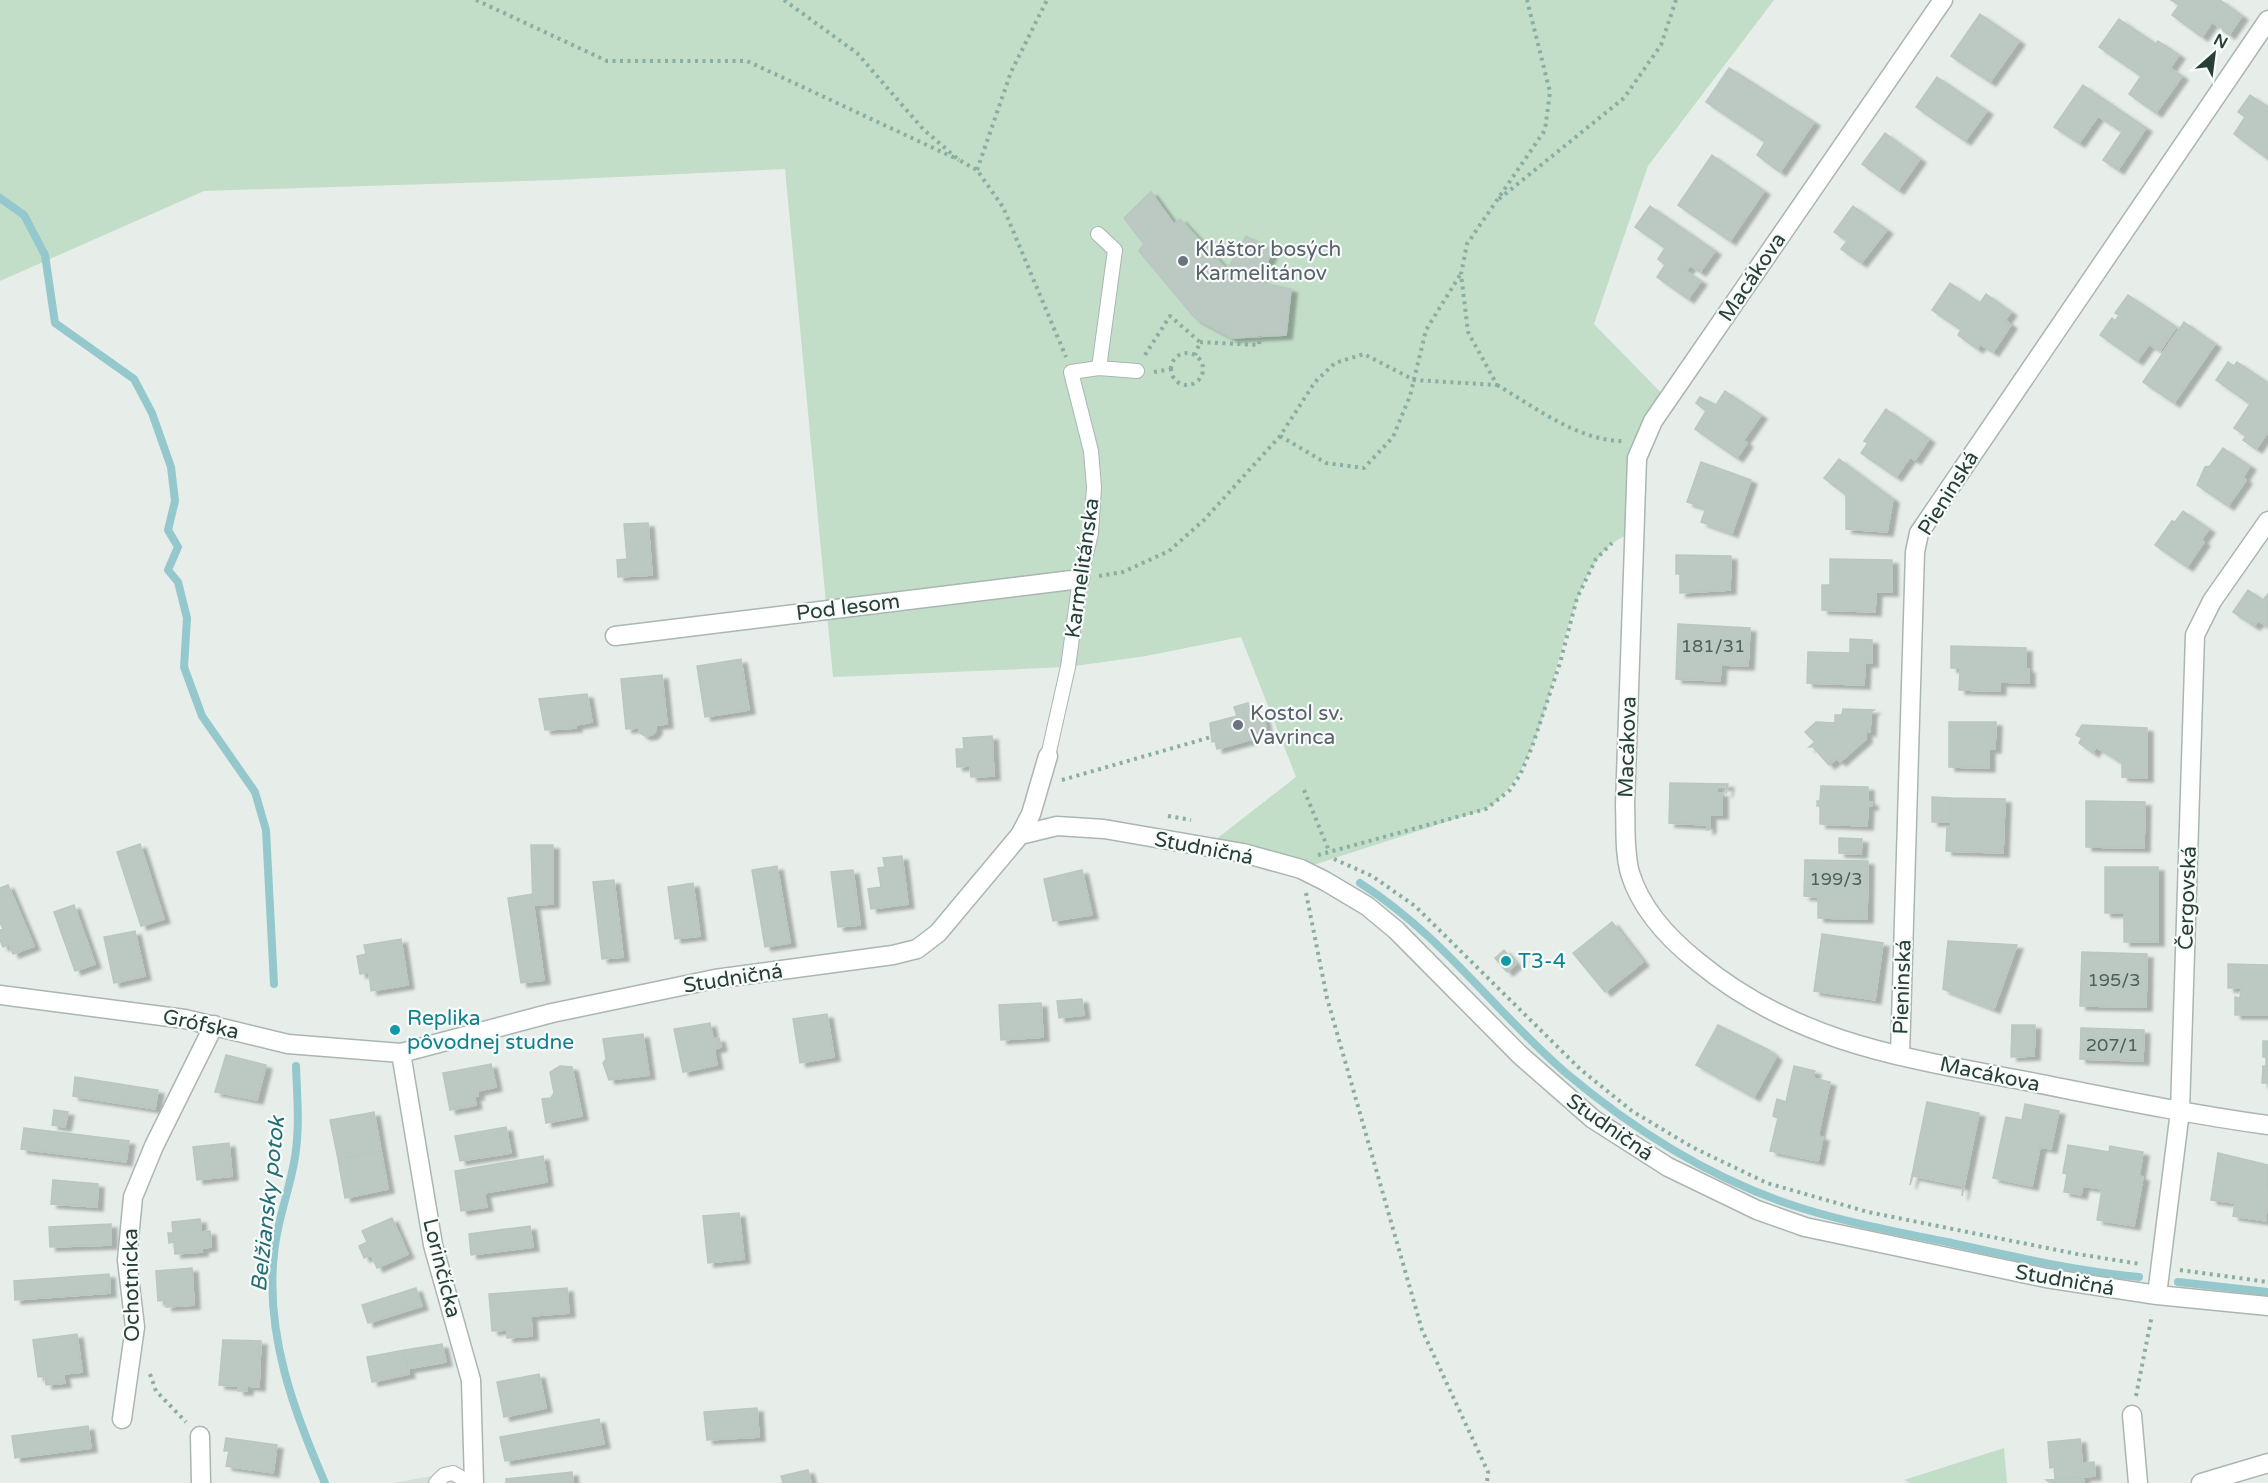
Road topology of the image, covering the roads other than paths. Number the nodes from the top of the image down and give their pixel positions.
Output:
1 (1942, 0) edge
2 (2268, 20) edge
3 (1098, 234) dead end
4 (1099, 368) junction
5 (1137, 371) road end
6 (2268, 521) edge
7 (1080, 579) junction
8 (615, 636) dead end
9 (1048, 756) joint
10 (1020, 835) junction
11 (0, 995) edge
12 (214, 1025) junction
13 (401, 1053) junction
14 (1900, 1055) junction
15 (2180, 1111) junction
16 (2268, 1125) edge
17 (2157, 1295) junction
18 (2268, 1306) edge
19 (2132, 1415) road end
20 (122, 1419) dead end
21 (200, 1436) road end
22 (2268, 1462) edge
23 (201, 1483) edge
24 (436, 1483) edge
25 (472, 1483) edge
26 (2138, 1483) edge
27 (2201, 1483) edge

1 - 14 street, Macákova
2 - 14 street, Pieninská
3 - 4 lane
4 - 5 lane
4 - 7 lane, Karmelitánska
6 - 15 street, Čergovská
7 - 8 street, Pod lesom
7 - 9 lane, Karmelitánska
9 - 10 street, Studničná
10 - 13 street, Studničná
10 - 17 street, Studničná
11 - 12 street, Grófska
12 - 13 street, Grófska
12 - 20 street, Ochotnícka
13 - 25 street, Lorinčícka
14 - 15 street, Macákova
15 - 16 street, Macákova
15 - 17 street, Čergovská
17 - 18 street, Studničná
19 - 26 street
21 - 23 street
22 - 27 street
24 - 25 lane

